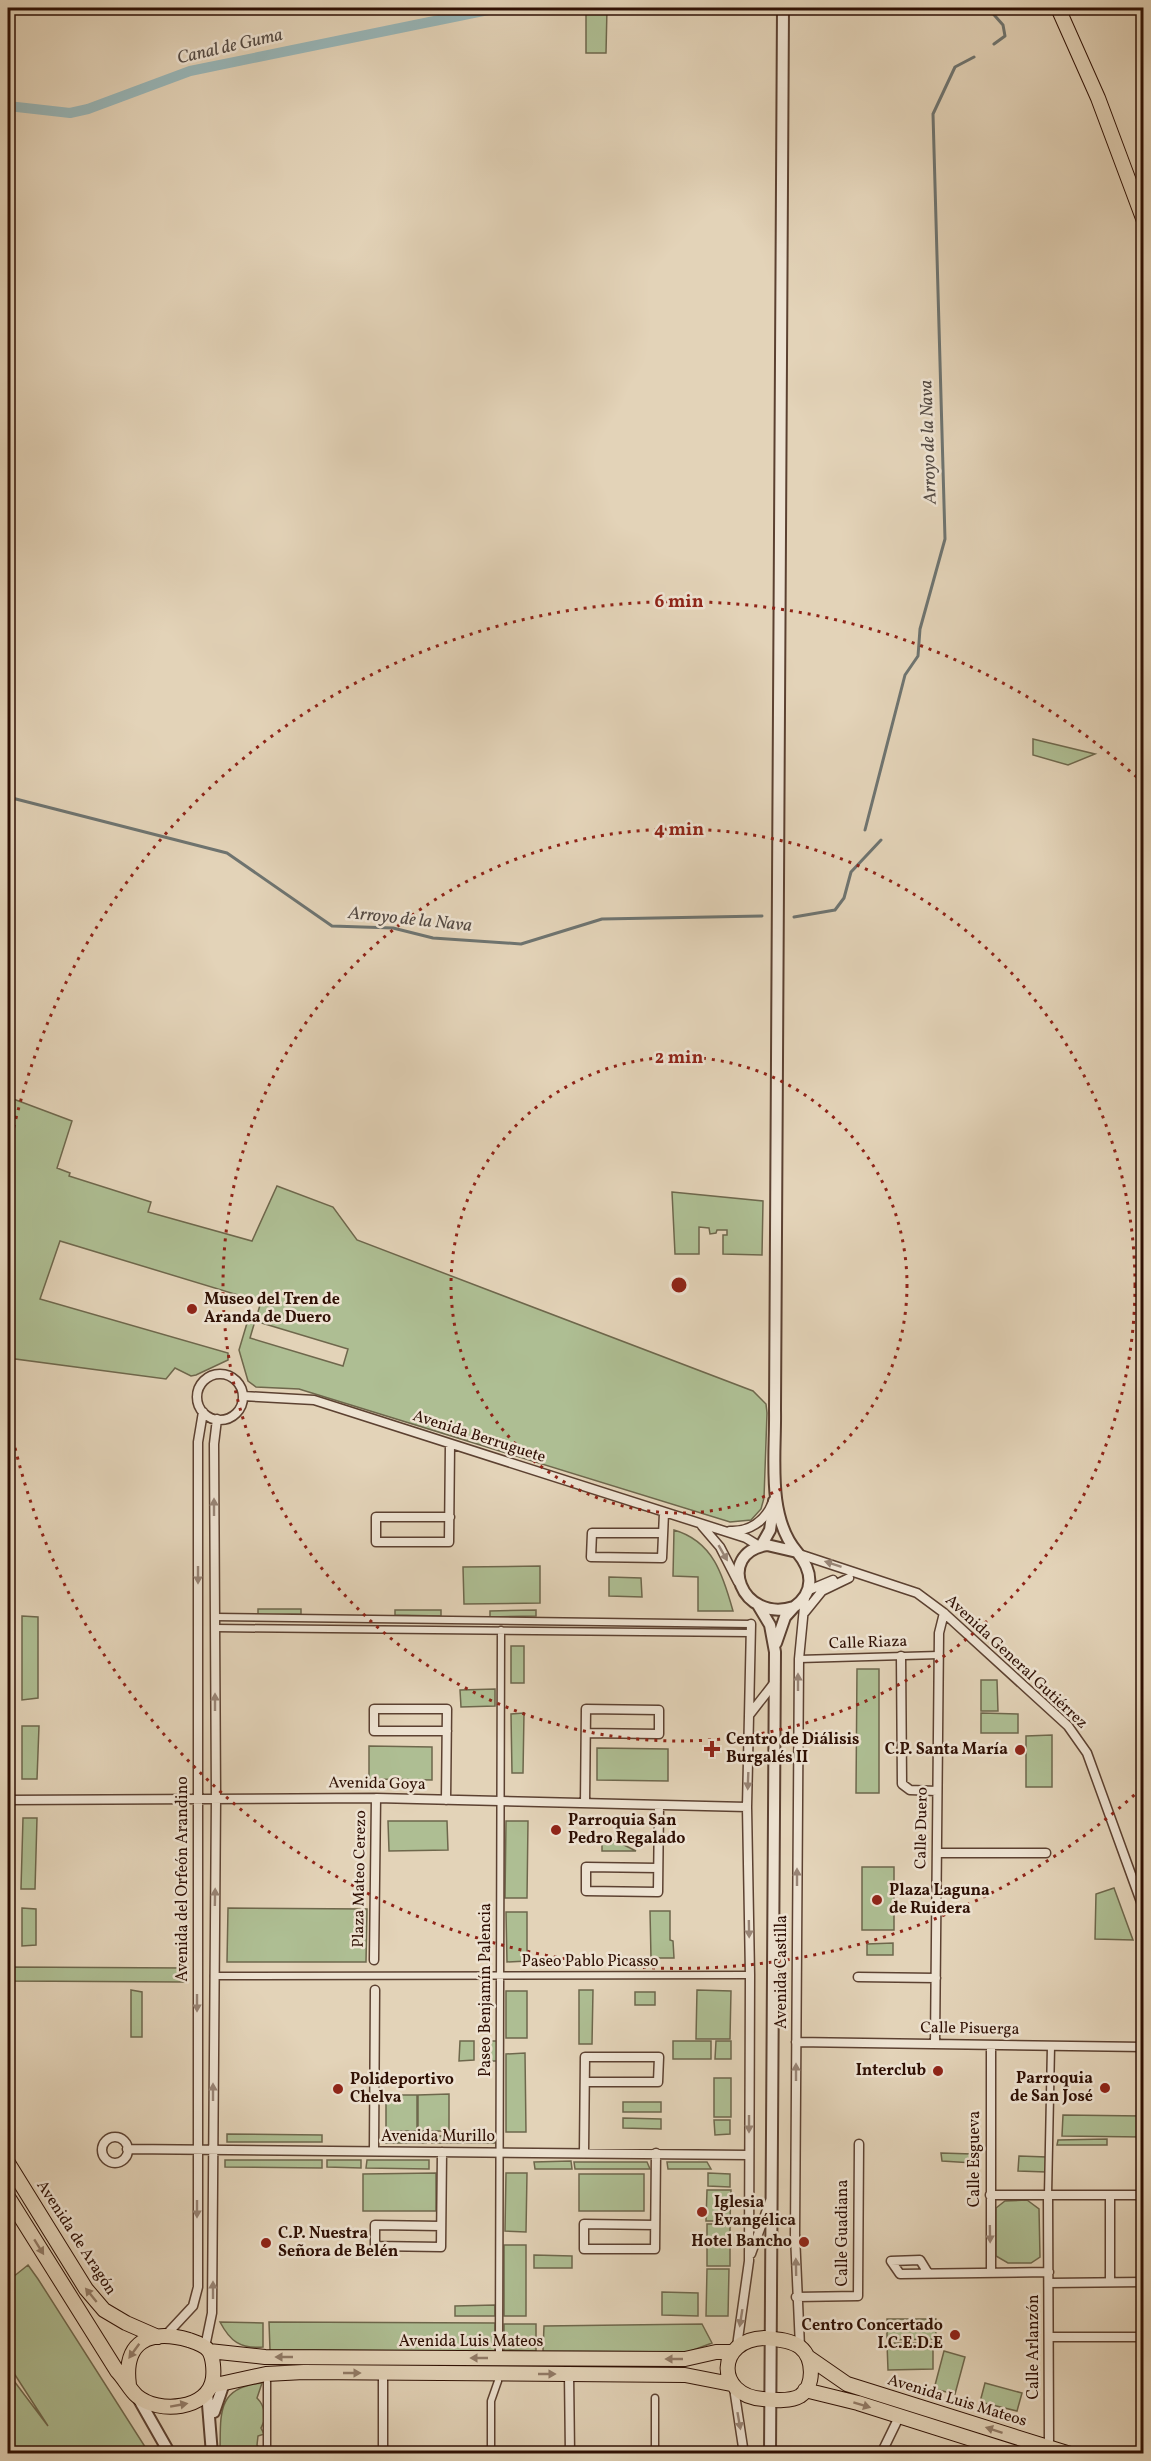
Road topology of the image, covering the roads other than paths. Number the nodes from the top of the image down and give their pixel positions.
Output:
1 (783, 8) edge
2 (1058, 8) edge
3 (1143, 221) edge
4 (243, 1396) junction
5 (203, 1412) junction
6 (217, 1419) junction
7 (450, 1444) junction
8 (776, 1490) junction
9 (664, 1513) junction
10 (450, 1517) junction
11 (701, 1525) junction
12 (721, 1530) junction
13 (663, 1533) junction
14 (760, 1546) junction
15 (798, 1553) junction
16 (866, 1576) junction
17 (849, 1578) junction
18 (740, 1585) junction
19 (807, 1594) junction
20 (758, 1605) junction
21 (794, 1607) junction
22 (944, 1614) junction
23 (215, 1617) junction
24 (252, 1617) junction
25 (303, 1618) junction
26 (802, 1618) junction
27 (348, 1619) junction
28 (391, 1620) junction
29 (446, 1620) junction
30 (493, 1621) junction
31 (541, 1622) junction
32 (592, 1622) junction
33 (621, 1623) junction
34 (664, 1623) junction
35 (697, 1624) junction
36 (215, 1628) junction
37 (252, 1628) junction
38 (751, 1628) junction
39 (303, 1629) junction
40 (348, 1629) junction
41 (391, 1629) junction
42 (446, 1629) junction
43 (497, 1630) junction
44 (540, 1630) junction
45 (591, 1631) junction
46 (621, 1631) junction
47 (663, 1632) junction
48 (696, 1632) junction
49 (775, 1653) junction
50 (939, 1654) junction
51 (901, 1656) junction
52 (799, 1659) junction
53 (775, 1682) junction
54 (750, 1714) junction
55 (447, 1731) junction
56 (586, 1733) junction
57 (937, 1791) junction
58 (198, 1798) junction
59 (216, 1798) junction
60 (375, 1798) junction
61 (8, 1800) edge
62 (446, 1800) junction
63 (500, 1802) junction
64 (585, 1803) junction
65 (659, 1805) junction
66 (747, 1807) junction
67 (937, 1852) junction
68 (1046, 1853) dead end
69 (658, 1868) junction
70 (1143, 1910) edge
71 (374, 1960) dead end
72 (750, 1975) junction
73 (214, 1976) junction
74 (500, 1976) junction
75 (858, 1977) dead end
76 (936, 1978) junction
77 (375, 1990) dead end
78 (796, 2042) junction
79 (935, 2044) junction
80 (991, 2045) junction
81 (1052, 2046) junction
82 (1143, 2047) edge
83 (585, 2082) junction
84 (859, 2144) dead end
85 (128, 2149) dead end
86 (197, 2150) junction
87 (213, 2150) junction
88 (374, 2151) junction
89 (442, 2152) junction
90 (499, 2152) junction
91 (584, 2152) junction
92 (656, 2153) junction
93 (749, 2155) junction
94 (8, 2163) edge
95 (772, 2195) junction
96 (990, 2195) junction
97 (1048, 2195) junction
98 (1110, 2195) junction
99 (1143, 2195) edge
100 (8, 2198) edge
101 (655, 2225) junction
102 (441, 2226) junction
103 (749, 2261) junction
104 (991, 2272) junction
105 (1049, 2272) junction
106 (928, 2273) dead end
107 (1110, 2282) junction
108 (1143, 2282) edge
109 (1049, 2283) junction
110 (796, 2297) junction
111 (162, 2336) junction
112 (1049, 2337) junction
113 (1143, 2337) edge
114 (772, 2338) junction
115 (207, 2349) junction
116 (735, 2349) junction
117 (499, 2350) dead end
118 (804, 2352) junction
119 (383, 2373) junction
120 (569, 2374) junction
121 (498, 2381) dead end
122 (267, 2382) dead end
123 (732, 2386) junction
124 (214, 2387) junction
125 (133, 2390) junction
126 (806, 2390) junction
127 (655, 2398) dead end
128 (770, 2399) junction
129 (899, 2417) junction
130 (211, 2424) junction
131 (981, 2442) junction
132 (1049, 2452) edge
133 (170, 2454) edge
134 (213, 2454) edge
135 (267, 2454) edge
136 (382, 2454) edge
137 (490, 2454) edge
138 (570, 2454) edge
139 (654, 2454) edge
140 (744, 2454) edge
141 (770, 2454) edge
142 (881, 2454) edge
143 (998, 2454) edge
144 (1019, 2454) edge
145 (1070, 2454) edge

1 - 8 street
2 - 3 highway
4 - 5 street
4 - 6 street
4 - 7 street, Avenida Berruguete
5 - 6 street
5 -> 58 street, Avenida del Orfeón Arandino
23 -> 6 street, Avenida del Orfeón Arandino
7 - 9 street, Avenida Berruguete
7 - 10 street
8 - 12 street
8 - 14 street
8 - 15 street
9 - 11 street, Avenida Berruguete
9 - 13 street
10 - 10 street
11 - 12 street, Avenida Berruguete
11 -> 18 street
12 - 14 street, Avenida Berruguete
13 - 13 street
14 - 15 street
14 - 18 street
16 -> 15 street, Avenida General Gutiérrez
15 - 19 street
16 - 17 street, Avenida General Gutiérrez
16 - 22 street, Avenida General Gutiérrez
17 - 19 street, Avenida General Gutiérrez
17 - 26 street, Avenida General Gutiérrez
18 - 20 street
19 - 21 street
19 - 26 street, Avenida Castilla
20 - 21 street
20 - 49 street, Avenida Castilla
21 - 49 street, Avenida Castilla
22 - 50 street, Calle Duero
22 - 70 street, Avenida General Gutiérrez
23 - 24 street
23 - 36 street, Avenida del Orfeón Arandino
24 - 25 street
24 - 37 street
25 - 27 street
25 - 39 street
26 - 52 street, Avenida Castilla
27 - 28 street
27 - 40 street
28 - 29 street
28 - 41 street
29 - 30 street
29 - 42 street
30 - 31 street
30 - 43 street, Paseo Benjamín Palencia
31 - 32 street
31 - 44 street
32 - 33 street
32 - 45 street
33 - 34 street
33 - 46 street
34 - 35 street
34 - 47 street
35 - 38 street
35 - 48 street
36 - 37 street
59 -> 36 street, Avenida del Orfeón Arandino
37 - 39 street
38 - 48 street
38 - 54 street, Avenida Castilla
39 - 40 street
40 - 41 street
41 - 42 street
42 - 43 street
43 - 44 street
43 - 63 street, Paseo Benjamín Palencia
44 - 45 street
45 - 46 street
46 - 47 street
47 - 48 street
49 - 53 street, Avenida Castilla
50 - 51 street, Calle Riaza
50 - 57 street, Calle Duero
51 - 52 street, Calle Riaza
51 - 57 street
78 -> 52 street, Avenida Castilla
53 - 54 street
53 - 95 street, Avenida Castilla
54 -> 66 street, Avenida Castilla
55 - 55 street
55 - 62 street
56 - 56 street
56 - 64 street
57 - 67 street, Calle Duero
58 - 59 street, Avenida Goya
58 - 61 street, Avenida Goya
58 -> 86 street, Avenida del Orfeón Arandino
59 - 60 street, Avenida Goya
73 -> 59 street, Avenida del Orfeón Arandino
60 - 62 street, Avenida Goya
60 - 71 street, Plaza Mateo Cerezo
62 - 63 street, Avenida Goya
63 - 64 street, Avenida Goya
63 - 74 street, Paseo Benjamín Palencia
64 - 65 street, Avenida Goya
65 - 66 street, Avenida Goya
65 - 69 street
66 -> 72 street, Avenida Castilla
67 - 68 street
67 - 76 street, Calle Duero
69 - 69 street
72 - 74 street, Paseo Pablo Picasso
72 -> 93 street, Avenida Castilla
73 - 74 street, Paseo Pablo Picasso
87 -> 73 street, Avenida del Orfeón Arandino
74 - 90 street, Paseo Benjamín Palencia
75 - 76 street
76 - 79 street, Calle Duero
77 - 88 street
78 - 79 street, Calle Pisuerga
110 -> 78 street, Avenida Castilla
79 - 80 street, Calle Pisuerga
80 - 81 street, Calle Pisuerga
80 - 96 street, Calle Esgueva
81 - 82 street, Calle Pisuerga
81 - 97 street
83 - 83 street
83 - 91 street
84 - 110 street, Calle Guadiana
85 - 86 street, Avenida Murillo
86 - 87 street, Avenida Murillo
86 -> 111 street, Avenida del Orfeón Arandino
87 - 88 street, Avenida Murillo
115 -> 87 street, Avenida del Orfeón Arandino
88 - 89 street, Avenida Murillo
89 - 90 street, Avenida Murillo
89 - 102 street
90 - 91 street, Avenida Murillo
90 - 117 street, Paseo Benjamín Palencia
91 - 92 street, Avenida Murillo
92 - 93 street, Avenida Murillo
92 - 101 street
93 - 103 street, Avenida Castilla
111 -> 94 highway, Avenida de Aragón
95 - 103 street, Avenida Castilla
95 - 114 street, Avenida Castilla
96 - 97 street
96 -> 104 street, Calle Esgueva
97 - 98 street
97 - 105 street, Calle Arlanzón
98 - 99 street
98 - 107 street
100 -> 125 highway
101 - 101 street
102 - 102 street
103 -> 116 street, Avenida Castilla
104 - 105 street
104 - 106 street
105 - 109 street, Calle Arlanzón
107 - 108 street
107 - 109 street
109 - 112 street, Calle Arlanzón
110 - 118 street, Avenida Castilla
111 - 115 highway
111 -> 125 highway
112 - 113 street
112 - 132 street, Calle Arlanzón
114 - 116 highway, Avenida Luis Mateos
114 - 118 highway, Avenida Luis Mateos
114 - 128 street, Avenida Castilla
116 -> 115 highway, Avenida Luis Mateos
115 - 124 highway
116 - 123 highway
118 - 126 highway
132 -> 118 highway, Avenida Luis Mateos
119 -> 120 highway, Avenida Luis Mateos
124 -> 119 highway, Avenida Luis Mateos
119 - 136 street
120 - 123 highway, Avenida Luis Mateos
120 - 138 street
121 - 137 street
122 - 135 street
123 - 128 highway, Avenida Luis Mateos
123 -> 140 street
125 -> 124 highway
124 - 130 street
124 - 130 street
125 - 133 street
126 - 128 highway
126 -> 129 highway, Avenida Luis Mateos
127 - 139 street
128 - 141 street, Avenida Castilla
129 - 131 highway, Avenida Luis Mateos
129 - 142 street
130 - 134 street
131 - 143 street
131 - 144 highway, Avenida Luis Mateos
132 - 145 highway, Avenida Luis Mateos

